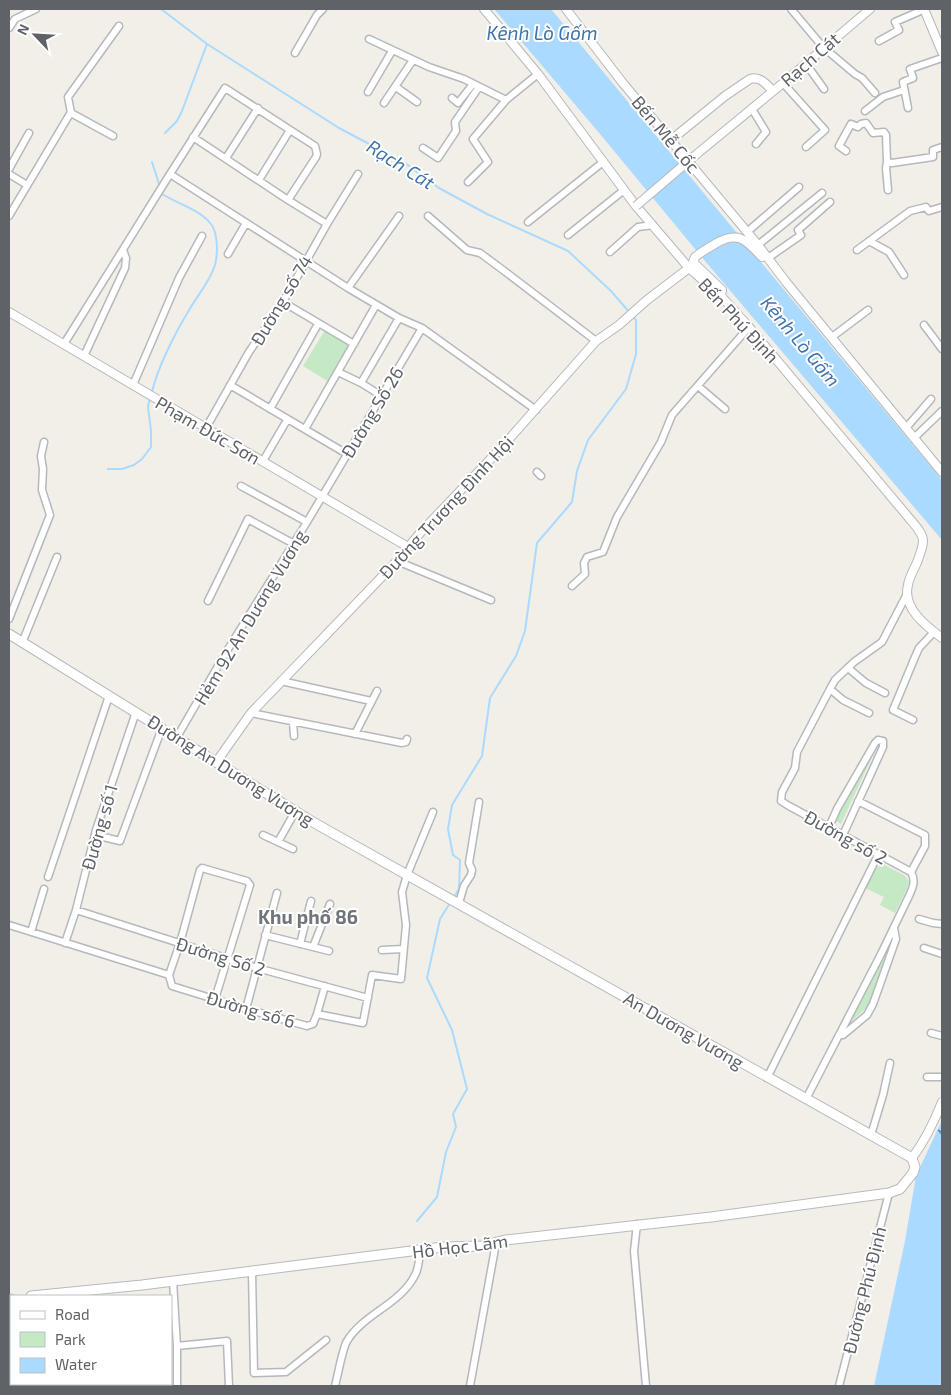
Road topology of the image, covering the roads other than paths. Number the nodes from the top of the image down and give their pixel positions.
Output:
1 (36, 9) edge
2 (323, 9) edge
3 (484, 9) edge
4 (566, 9) edge
5 (791, 9) edge
6 (870, 9) edge
7 (924, 9) edge
8 (119, 26) dead end
9 (9, 28) edge
10 (369, 40) dead end
11 (879, 41) dead end
12 (823, 47) junction
13 (392, 51) junction
14 (942, 52) edge
15 (295, 53) dead end
16 (942, 58) edge
17 (413, 60) junction
18 (806, 64) junction
19 (538, 74) junction
20 (783, 84) junction
21 (476, 85) junction
22 (396, 87) junction
23 (824, 89) dead end
24 (904, 90) junction
25 (773, 91) junction
26 (368, 92) dead end
27 (875, 93) dead end
28 (452, 98) dead end
29 (506, 100) junction
30 (417, 102) dead end
31 (384, 103) dead end
32 (258, 108) junction
33 (908, 108) dead end
34 (752, 109) junction
35 (865, 111) dead end
36 (71, 112) junction
37 (290, 130) junction
38 (30, 133) dead end
39 (113, 136) dead end
40 (192, 137) junction
41 (671, 140) junction
42 (756, 144) dead end
43 (806, 147) dead end
44 (942, 147) edge
45 (423, 148) dead end
46 (846, 151) dead end
47 (226, 158) junction
48 (603, 162) junction
49 (888, 162) junction
50 (9, 169) edge
51 (9, 174) edge
52 (170, 174) junction
53 (358, 174) dead end
54 (259, 180) junction
55 (468, 182) dead end
56 (27, 185) junction
57 (798, 187) dead end
58 (624, 190) junction
59 (888, 190) dead end
60 (822, 193) dead end
61 (288, 200) junction
62 (830, 202) dead end
63 (636, 206) junction
64 (942, 207) edge
65 (9, 216) edge
66 (399, 216) dead end
67 (428, 216) dead end
68 (528, 222) dead end
69 (246, 223) junction
70 (327, 224) junction
71 (653, 226) junction
72 (747, 232) junction
73 (568, 235) dead end
74 (202, 236) dead end
75 (869, 241) junction
76 (757, 248) junction
77 (123, 250) junction
78 (857, 250) dead end
79 (610, 252) dead end
80 (228, 254) dead end
81 (768, 258) junction
82 (305, 261) junction
83 (689, 268) junction
84 (904, 275) dead end
85 (348, 288) junction
86 (721, 296) junction
87 (282, 302) junction
88 (376, 304) junction
89 (868, 310) dead end
90 (9, 312) edge
91 (399, 318) junction
92 (318, 324) junction
93 (924, 325) dead end
94 (749, 327) junction
95 (422, 328) junction
96 (942, 336) edge
97 (832, 337) junction
98 (596, 342) junction
99 (937, 342) junction
100 (64, 344) junction
101 (354, 344) junction
102 (942, 349) edge
103 (84, 356) junction
104 (338, 372) junction
105 (361, 383) junction
106 (133, 385) junction
107 (230, 385) junction
108 (698, 386) junction
109 (382, 396) junction
110 (931, 400) dead end
111 (270, 409) junction
112 (725, 409) dead end
113 (536, 410) junction
114 (942, 411) edge
115 (287, 420) junction
116 (206, 428) junction
117 (906, 428) junction
118 (305, 429) junction
119 (914, 438) junction
120 (44, 442) dead end
121 (347, 454) junction
122 (263, 462) junction
123 (942, 472) edge
124 (241, 486) dead end
125 (323, 497) junction
126 (307, 522) junction
127 (294, 544) junction
128 (408, 547) junction
129 (56, 556) dead end
130 (397, 561) junction
131 (572, 586) dead end
132 (907, 594) junction
133 (491, 600) dead end
134 (208, 601) dead end
135 (9, 619) edge
136 (934, 632) junction
137 (9, 634) edge
138 (942, 638) edge
139 (22, 644) junction
140 (848, 668) junction
141 (281, 681) junction
142 (830, 689) junction
143 (376, 690) dead end
144 (885, 692) dead end
145 (109, 696) junction
146 (371, 701) junction
147 (136, 712) junction
148 (251, 713) junction
149 (869, 713) dead end
150 (913, 720) dead end
151 (293, 722) junction
152 (162, 728) junction
153 (355, 734) junction
154 (294, 736) dead end
155 (177, 737) junction
156 (404, 741) dead end
157 (216, 761) junction
158 (858, 801) junction
159 (480, 802) dead end
160 (296, 810) junction
161 (433, 812) dead end
162 (829, 827) junction
163 (95, 835) junction
164 (262, 835) dead end
165 (843, 835) junction
166 (278, 842) junction
167 (293, 849) dead end
168 (878, 855) junction
169 (911, 872) junction
170 (407, 875) junction
171 (48, 877) dead end
172 (44, 888) dead end
173 (276, 893) dead end
174 (311, 901) dead end
175 (457, 903) junction
176 (330, 904) dead end
177 (76, 910) junction
178 (919, 919) dead end
179 (942, 924) edge
180 (9, 925) edge
181 (894, 928) junction
182 (31, 932) junction
183 (266, 935) junction
184 (65, 943) junction
185 (180, 944) junction
186 (300, 944) junction
187 (313, 947) junction
188 (924, 948) dead end
189 (403, 949) junction
190 (382, 950) dead end
191 (330, 951) dead end
192 (942, 954) edge
193 (228, 958) junction
194 (257, 968) junction
195 (169, 976) junction
196 (324, 986) junction
197 (368, 998) junction
198 (215, 999) junction
199 (246, 1009) junction
200 (317, 1014) junction
201 (931, 1032) dead end
202 (839, 1035) junction
203 (942, 1036) edge
204 (890, 1063) dead end
205 (942, 1077) edge
206 (767, 1078) junction
207 (927, 1078) dead end
208 (806, 1099) junction
209 (942, 1102) edge
210 (871, 1135) junction
211 (912, 1158) junction
212 (889, 1194) junction
213 (637, 1224) junction
214 (496, 1243) junction
215 (421, 1250) junction
216 (252, 1272) junction
217 (173, 1281) junction
218 (65, 1294) edge
219 (48, 1295) edge
220 (10, 1299) edge
221 (9, 1316) edge
222 (326, 1340) dead end
223 (177, 1346) junction
224 (177, 1386) edge
225 (229, 1386) edge
226 (335, 1386) edge
227 (470, 1386) edge
228 (646, 1386) edge
229 (839, 1386) edge

1 - 9 street
2 - 15 street
3 - 19 street, Bến Phú Định
4 - 41 street, Bến Mễ Cốc
5 - 12 street
6 - 12 street, Rạch Cát
7 - 11 street
7 - 14 street
8 - 36 street
10 - 13 street
12 - 18 street, Rạch Cát
12 - 27 street
13 - 17 street
13 - 26 street
16 - 24 street
17 - 21 street
17 - 22 street
18 - 20 street, Rạch Cát
18 - 23 street
19 - 29 street
19 - 48 street, Bến Phú Định
20 - 25 street, Rạch Cát
20 - 43 street
21 - 28 street
21 - 29 street
21 - 45 street
22 - 30 street
22 - 31 street
24 - 33 street
24 - 35 street
25 - 34 street, Rạch Cát
25 - 41 street, Rạch Cát
29 - 55 street
32 - 37 street
32 - 40 street
32 - 47 street
34 - 42 street
34 - 63 street, Rạch Cát, bridge
36 - 39 street
36 - 56 street
37 - 54 street
37 - 61 street
38 - 50 street
40 - 47 street
40 - 52 street
41 - 72 street, Bến Mễ Cốc
44 - 49 street
46 - 49 street
47 - 54 street
48 - 58 street, Bến Phú Định
48 - 68 street
49 - 59 street
51 - 56 street
52 - 69 street
52 - 77 street
53 - 70 street, Đường số 74
54 - 61 street
56 - 65 street
57 - 72 street
58 - 63 street, Bến Phú Định
58 - 73 street
60 - 76 street
61 - 70 street
62 - 81 street
63 - 71 street, Bến Phú Định
64 - 75 street
66 - 85 street
67 - 98 street
69 - 80 street
69 - 82 street
70 - 82 street, Đường số 74
71 - 79 street
71 - 83 street, Bến Phú Định
72 - 76 street, Bến Mễ Cốc
74 - 106 street
75 - 78 street
75 - 84 street
76 - 81 street, Bến Mễ Cốc
76 - 86 street
77 - 100 street
77 - 103 street
81 - 97 street, Bến Mễ Cốc
82 - 85 street
82 - 87 street, Đường số 74
83 - 86 street, Bến Phú Định
83 - 98 street, Đường Trương Đình Hội
85 - 88 street
86 - 94 street, Bến Phú Định
87 - 92 street
87 - 107 street, Đường số 74
88 - 91 street
88 - 101 street
89 - 97 street
90 - 100 street, Phạm Đức Sơn
91 - 95 street
91 - 105 street
92 - 101 street
92 - 111 street
93 - 99 street
94 - 108 street
94 - 132 street, Bến Phú Định
95 - 109 street, Đường Số 26
95 - 113 street
96 - 99 street
97 - 117 street, Bến Mễ Cốc
98 - 113 street, Đường Trương Đình Hội
99 - 102 street
100 - 103 street, Phạm Đức Sơn
101 - 104 street
103 - 106 street, Phạm Đức Sơn
104 - 105 street
104 - 118 street
105 - 109 street
106 - 116 street, Phạm Đức Sơn
107 - 111 street
107 - 116 street, Đường số 74
108 - 112 street
108 - 131 street
109 - 121 street, Đường Số 26
110 - 117 street
111 - 115 street
113 - 128 street, Đường Trương Đình Hội
114 - 119 street
115 - 118 street
115 - 122 street
116 - 122 street, Phạm Đức Sơn
117 - 119 street, Bến Mễ Cốc
118 - 121 street
119 - 123 street, Bến Mễ Cốc
120 - 135 street
121 - 125 street, Đường Số 26
122 - 125 street, Phạm Đức Sơn
124 - 126 street
125 - 126 street, Hẻm 92 An Dương Vương
125 - 128 street, Phạm Đức Sơn
126 - 127 street, Hẻm 92 An Dương Vương
127 - 134 street
127 - 155 street, Hẻm 92 An Dương Vương
128 - 130 street, Đường Trương Đình Hội
129 - 139 street
130 - 133 street
130 - 141 street, Đường Trương Đình Hội
132 - 136 street
132 - 140 street
136 - 138 street
136 - 150 street
137 - 139 main road, Đường An Dương Vương
139 - 145 main road, Đường An Dương Vương
140 - 142 street
140 - 144 street
141 - 146 street
141 - 148 street, Đường Trương Đình Hội
142 - 149 street
142 - 162 street, Đường số 2
143 - 146 street
145 - 147 main road, Đường An Dương Vương
145 - 171 street
146 - 153 street
147 - 152 main road, Đường An Dương Vương
147 - 163 street, Đường số 1
148 - 151 street
148 - 157 street, Đường Trương Đình Hội
151 - 153 street
151 - 154 street
152 - 155 main road, Đường An Dương Vương
152 - 163 street
153 - 156 street
155 - 157 main road, Đường An Dương Vương
157 - 160 main road, Đường An Dương Vương
158 - 162 street
158 - 165 street
158 - 169 street
159 - 175 street
160 - 166 street
160 - 170 main road, Đường An Dương Vương
161 - 170 street
162 - 165 street, Đường số 2
163 - 177 street, Đường số 1
164 - 166 street
165 - 168 street, Đường số 2
166 - 167 street
168 - 169 street, Đường số 2
168 - 206 street
169 - 181 street
170 - 175 main road, Đường An Dương Vương
170 - 189 street
172 - 182 street
173 - 183 street
174 - 186 street
175 - 206 main road, An Dương Vương
176 - 187 street
177 - 184 street, Đường số 1
177 - 185 street, Đường Số 2
178 - 179 street
180 - 182 street
181 - 202 street
181 - 202 street
182 - 184 street
183 - 186 street
183 - 194 street
184 - 195 street
185 - 193 street, Đường Số 2
185 - 193 street
185 - 195 street
186 - 187 street
187 - 191 street
188 - 192 street
189 - 190 street
189 - 197 street
193 - 194 street, Đường Số 2
193 - 198 street
194 - 196 street, Đường Số 2
194 - 199 street
195 - 198 street, Đường số 6
196 - 197 street, Đường Số 2
196 - 200 street
197 - 200 street, Đường số 6
198 - 199 street, Đường số 6
199 - 200 street, Đường số 6
201 - 203 street
202 - 208 street
204 - 210 street
205 - 207 street
206 - 208 main road, An Dương Vương
208 - 210 main road, An Dương Vương
209 - 211 street
210 - 211 main road, An Dương Vương
211 - 212 main road
212 - 213 main road, Hồ Học Lãm
212 - 229 street, Đường Phú Định
213 - 214 main road, Hồ Học Lãm
213 - 228 street
214 - 215 main road, Hồ Học Lãm
214 - 227 street
215 - 216 main road, Hồ Học Lãm
215 - 226 street
216 - 217 main road, Hồ Học Lãm
216 - 222 street
217 - 218 main road, Hồ Học Lãm
217 - 223 street
218 - 219 main road, Hồ Học Lãm
220 - 221 street
223 - 224 street
223 - 225 street

